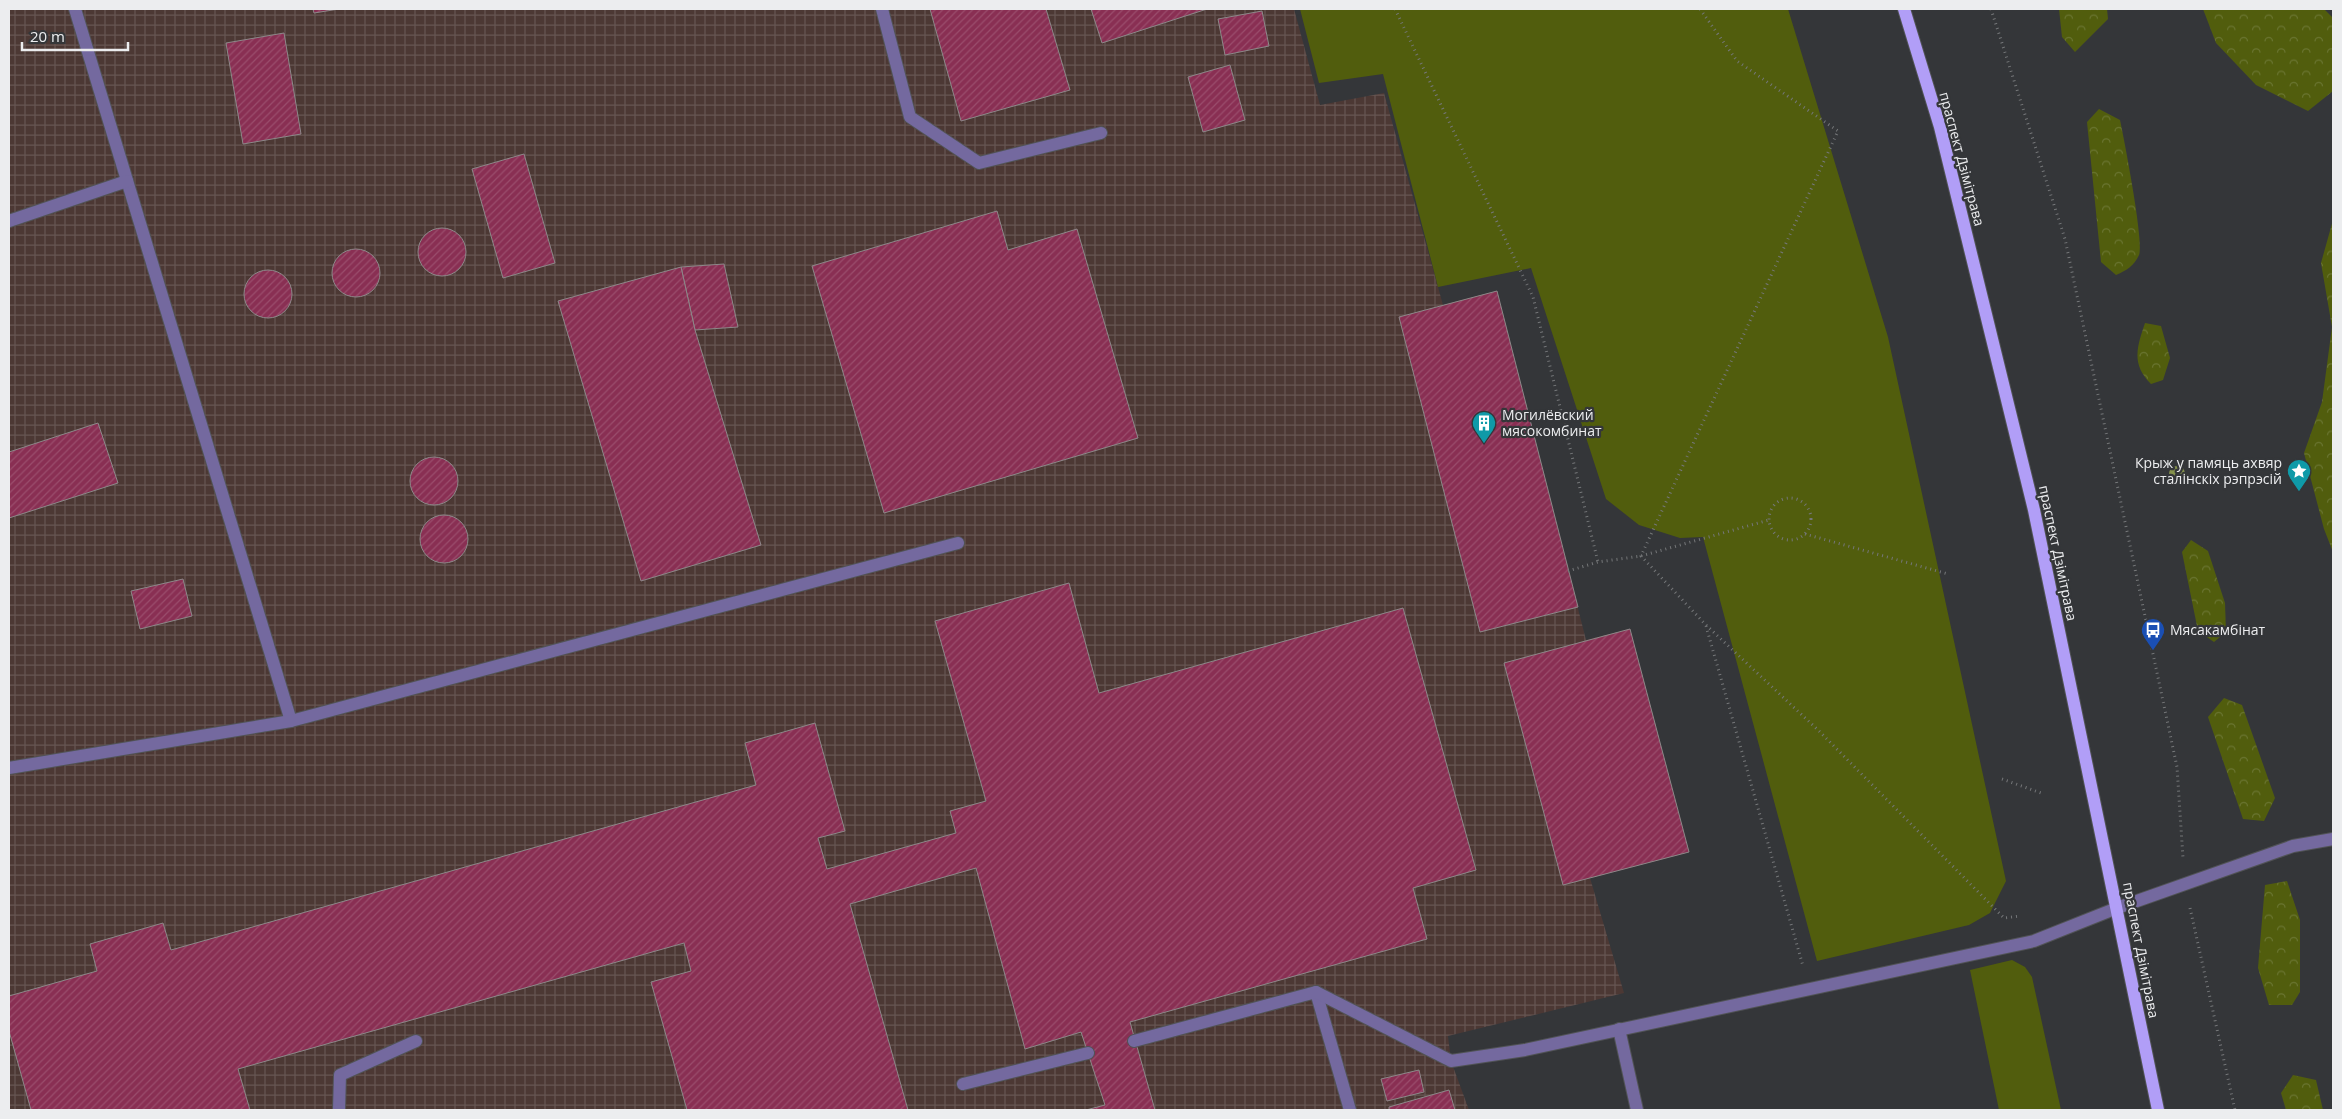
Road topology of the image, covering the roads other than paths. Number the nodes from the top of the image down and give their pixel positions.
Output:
1 (75, 9) edge
2 (882, 9) edge
3 (1904, 9) edge
4 (1101, 132) dead end
5 (128, 182) junction
6 (9, 220) edge
7 (958, 543) dead end
8 (291, 720) junction
9 (9, 768) edge
10 (2333, 839) edge
11 (2117, 908) junction
12 (1316, 992) junction
13 (1619, 1029) junction
14 (1134, 1040) dead end
15 (416, 1041) dead end
16 (1088, 1053) dead end
17 (963, 1084) dead end
18 (339, 1110) edge
19 (1350, 1110) edge
20 (1637, 1110) edge
21 (2158, 1110) edge

1 - 5 street
2 - 4 street
3 - 11 main road, праспект Дзімітрава
5 - 6 street
5 - 8 street
7 - 8 street
8 - 9 street
10 - 11 street
11 - 13 street
11 - 21 main road, праспект Дзімітрава
12 - 13 street
12 - 14 street
12 - 19 street
13 - 20 street
15 - 18 street
16 - 17 street

